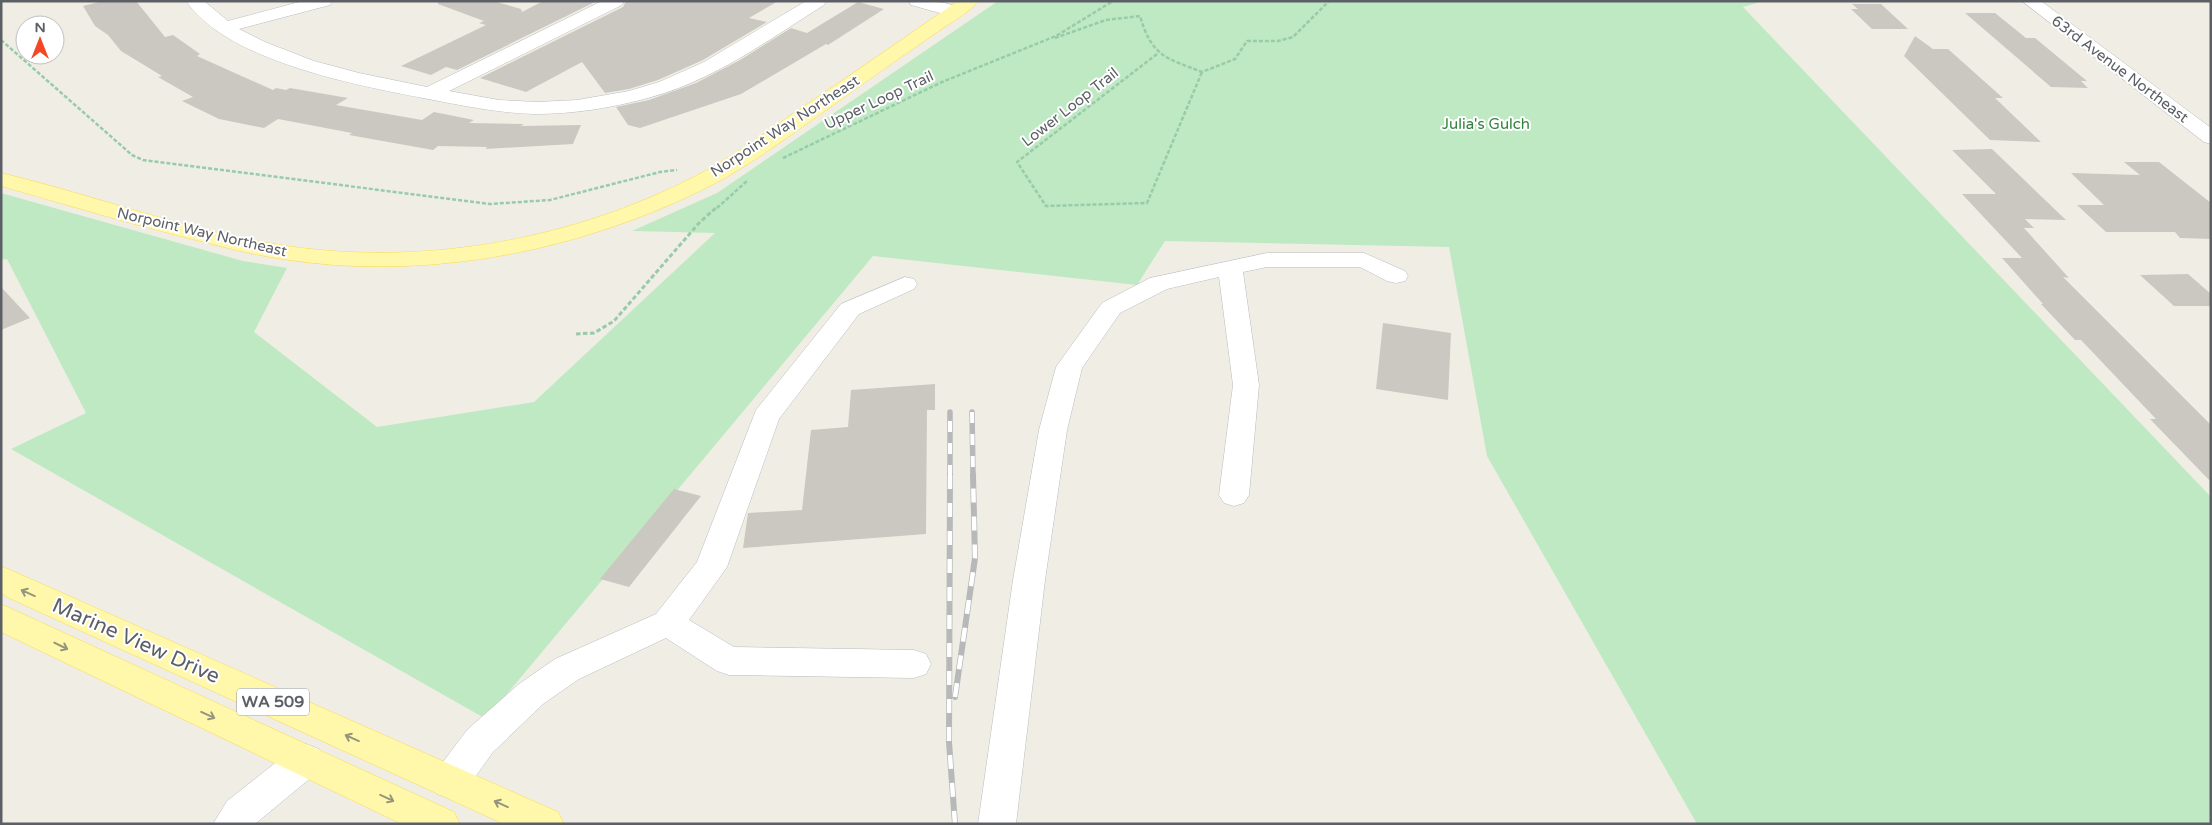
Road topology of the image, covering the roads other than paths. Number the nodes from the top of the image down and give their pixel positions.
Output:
1 (194, 1) edge
2 (324, 1) edge
3 (616, 1) edge
4 (818, 1) edge
5 (917, 1) edge
6 (2030, 1) edge
7 (962, 6) edge
8 (226, 27) junction
9 (431, 94) junction
10 (2211, 138) edge
11 (1, 179) edge
12 (1230, 268) junction
13 (1396, 276) dead end
14 (905, 284) dead end
15 (1234, 495) dead end
16 (1, 578) edge
17 (1, 617) edge
18 (668, 623) junction
19 (914, 664) dead end
20 (306, 760) junction
21 (450, 782) junction
22 (232, 824) edge
23 (441, 824) edge
24 (545, 824) edge
25 (997, 824) edge

1 - 8 street
2 - 8 street
3 - 9 street
4 - 9 street
5 - 7 street
6 - 10 street, 63rd Avenue Northeast
7 - 11 main road, Norpoint Way Northeast
8 - 9 street
12 - 13 street
12 - 15 street
12 - 25 street
14 - 18 street
21 -> 16 main road, Marine View Drive / WA 509
17 -> 20 main road, Marine View Drive / WA 509
18 - 19 street
18 - 21 street
20 - 22 street
20 -> 23 main road, Marine View Drive / WA 509
24 -> 21 main road, Marine View Drive / WA 509

